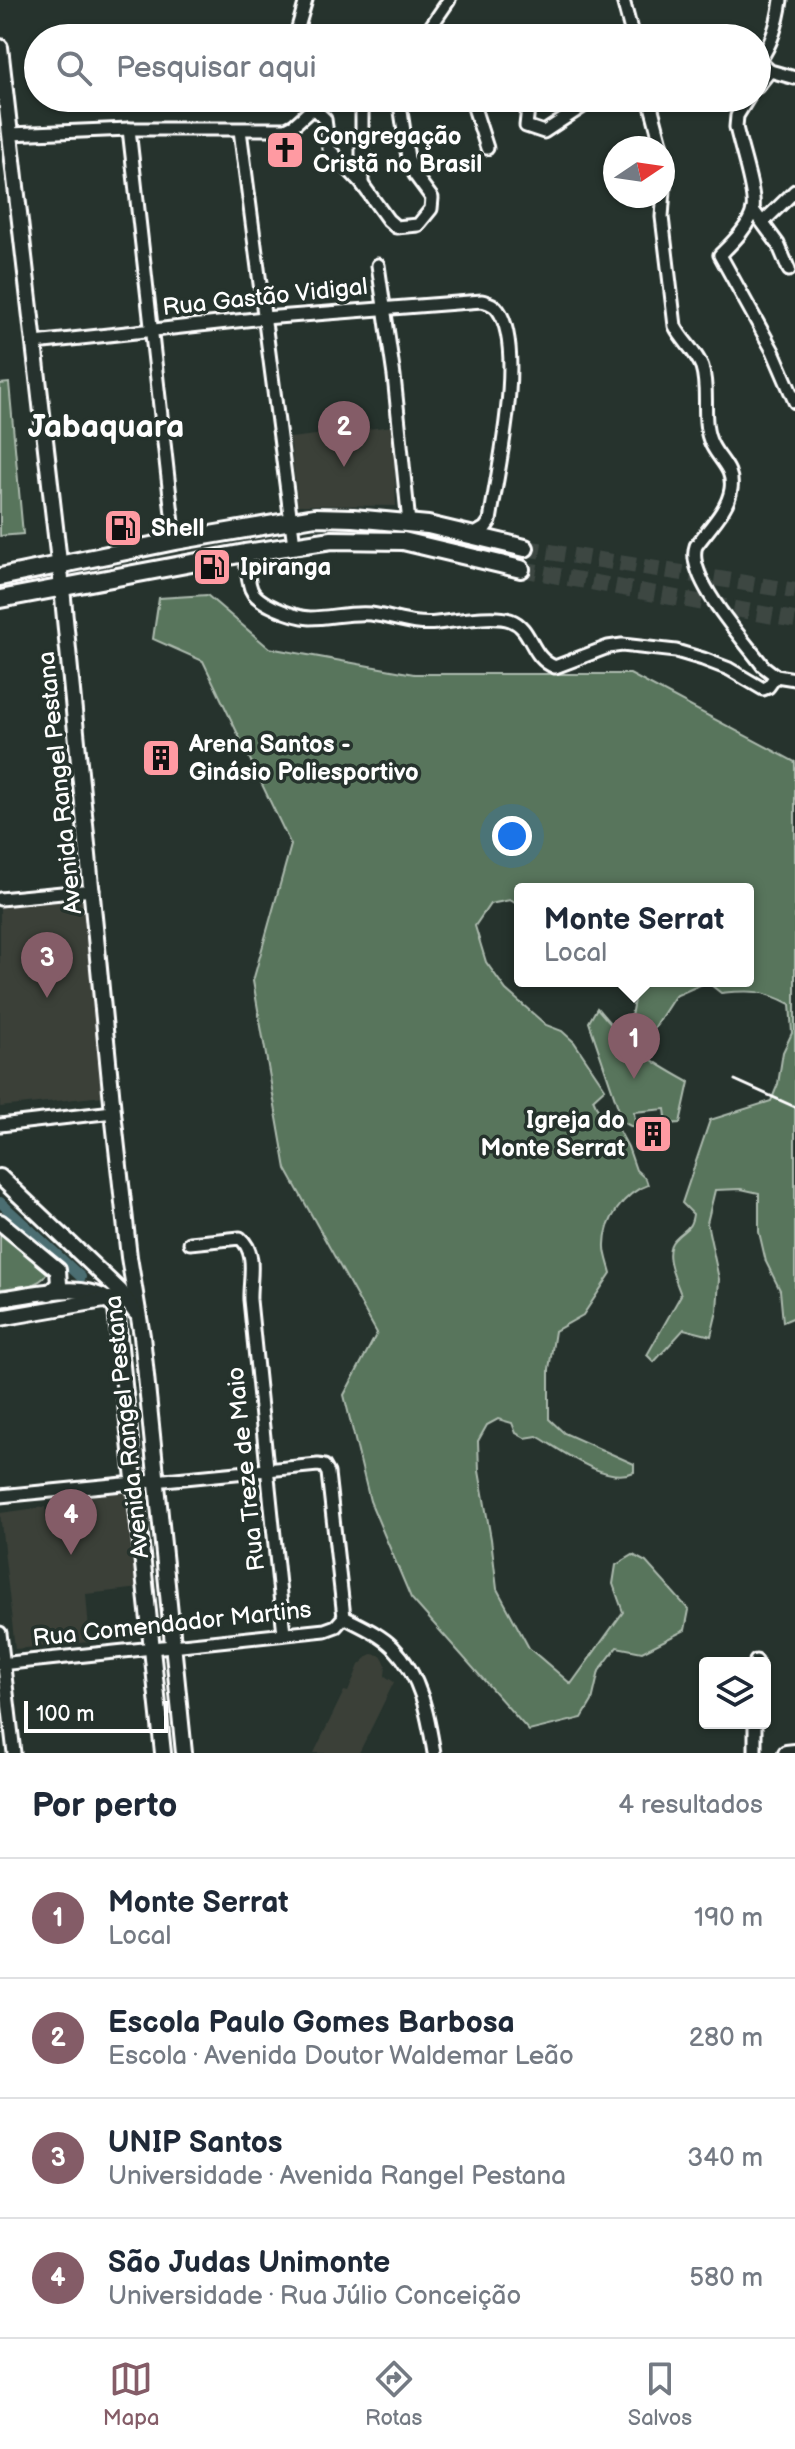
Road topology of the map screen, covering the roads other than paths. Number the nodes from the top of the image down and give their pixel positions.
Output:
1 (306, 0) edge
2 (449, 0) edge
3 (623, 0) edge
4 (781, 0) edge
5 (299, 24) edge
6 (433, 24) edge
7 (629, 24) edge
8 (771, 43) edge
9 (0, 47) edge
10 (771, 71) edge
11 (795, 78) edge
12 (303, 112) edge
13 (318, 112) edge
14 (362, 112) edge
15 (401, 112) edge
16 (475, 112) edge
17 (528, 112) edge
18 (574, 112) edge
19 (653, 112) edge
20 (739, 112) edge
21 (129, 129) junction
22 (240, 130) junction
23 (10, 134) junction
24 (487, 148) dead end
25 (362, 184) junction
26 (795, 191) edge
27 (753, 210) junction
28 (764, 221) junction
29 (378, 265) dead end
30 (789, 270) dead end
31 (385, 307) junction
32 (264, 318) junction
33 (153, 330) junction
34 (35, 343) junction
35 (795, 402) edge
36 (290, 520) junction
37 (409, 523) junction
38 (473, 535) junction
39 (175, 541) junction
40 (294, 545) junction
41 (525, 548) tunnel mouth
42 (245, 553) junction
43 (59, 565) junction
44 (521, 569) tunnel mouth
45 (0, 577) edge
46 (62, 588) junction
47 (0, 599) edge
48 (776, 676) junction
49 (795, 679) edge
50 (93, 890) junction
51 (0, 899) edge
52 (113, 1112) junction
53 (0, 1125) edge
54 (0, 1177) edge
55 (0, 1222) edge
56 (190, 1243) dead end
57 (129, 1257) junction
58 (49, 1293) junction
59 (111, 1298) junction
60 (0, 1299) edge
61 (0, 1318) edge
62 (140, 1327) junction
63 (269, 1470) junction
64 (156, 1480) junction
65 (135, 1482) junction
66 (0, 1496) edge
67 (344, 1617) junction
68 (0, 1633) edge
69 (284, 1634) junction
70 (173, 1646) junction
71 (152, 1648) junction
72 (2, 1664) edge
73 (755, 1729) edge
74 (795, 1752) edge
75 (14, 1753) edge
76 (163, 1753) edge
77 (184, 1753) edge
78 (434, 1753) edge
79 (755, 1753) edge
80 (786, 1753) edge

1 - 5 street
2 - 6 street
3 - 7 street
4 - 8 street
9 - 23 main road, Avenida Rangel Pestana
10 - 11 street
12 - 22 street
13 - 25 street
14 - 25 street
15 - 25 street
16 - 24 street
17 - 18 street
19 - 48 street
20 - 27 street
21 - 22 street
21 - 23 street
21 - 33 street
22 - 32 street
23 - 34 main road, Avenida Rangel Pestana
26 - 28 street
27 - 28 street
27 - 35 street
28 - 30 street
29 - 31 street
31 - 32 street, Rua Gastão Vidigal
31 - 37 street
31 - 38 street, Rua Gastão Vidigal
32 - 33 street, Rua Gastão Vidigal
32 - 36 street
33 - 34 street, Rua Gastão Vidigal
33 - 39 street
34 - 43 main road, Avenida Rangel Pestana
36 - 37 main road
36 - 39 main road
36 - 40 street
37 - 38 main road
38 - 41 main road
39 - 43 main road
40 - 42 main road
40 - 44 main road
42 - 46 main road
42 - 48 street
43 - 45 main road
43 - 46 main road, Avenida Rangel Pestana
46 - 47 main road
46 - 50 main road, Avenida Rangel Pestana
48 - 49 street
50 - 51 street
50 - 52 main road, Avenida Rangel Pestana
52 - 53 street
52 - 57 main road, Avenida Rangel Pestana
54 - 59 main road
55 - 58 main road
56 - 63 street, Rua Treze de Maio
57 - 59 main road
57 - 62 main road, Avenida Rangel Pestana
58 - 59 main road
58 - 60 main road
59 - 61 main road
59 - 62 main road
59 - 65 main road, Avenida Rangel Pestana
62 - 64 main road, Avenida Rangel Pestana
63 - 64 street
63 - 67 street
63 - 69 street, Rua Treze de Maio
64 - 65 street
64 - 70 main road, Avenida Rangel Pestana
65 - 66 street
65 - 71 main road, Avenida Rangel Pestana
67 - 69 street, Rua Comendador Martins
67 - 78 street
68 - 72 street
69 - 70 street, Rua Comendador Martins
70 - 71 street, Rua Comendador Martins
70 - 77 main road, Avenida Rangel Pestana
71 - 72 street, Rua Comendador Martins
71 - 76 main road, Avenida Rangel Pestana
72 - 75 street
73 - 79 street
74 - 80 main road

